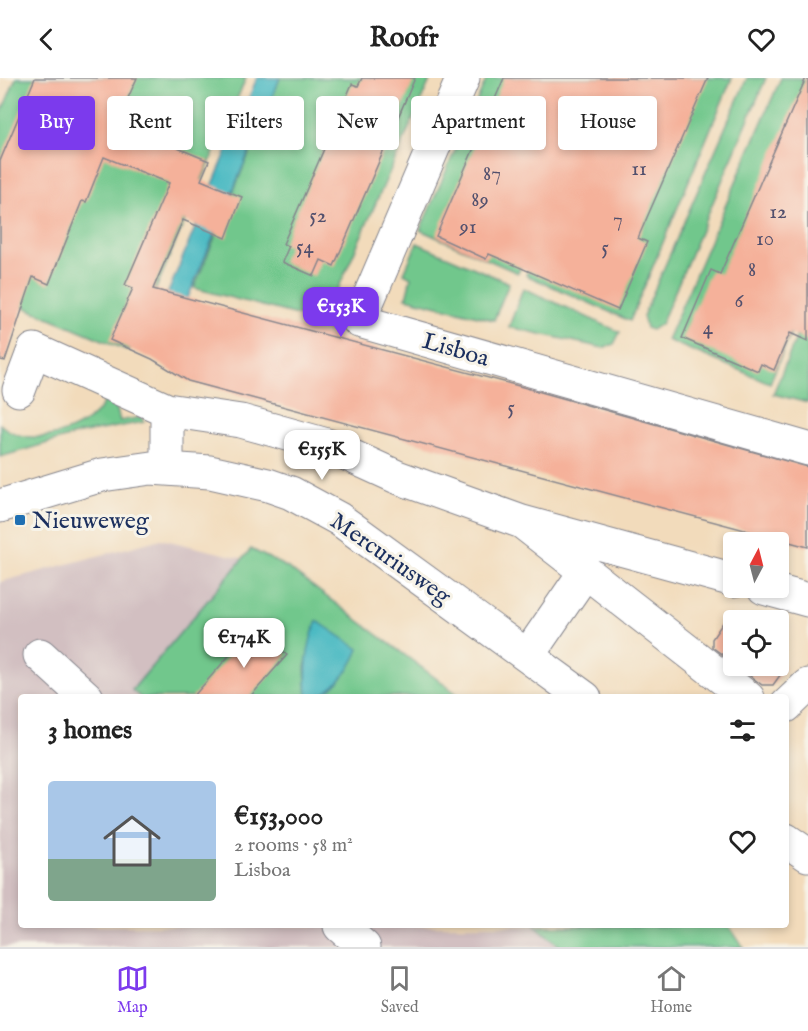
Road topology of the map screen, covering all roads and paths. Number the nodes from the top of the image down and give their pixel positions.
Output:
1 (463, 78) edge
2 (19, 390) dead end
3 (167, 410) junction
4 (808, 449) edge
5 (167, 468) junction
6 (0, 506) edge
7 (522, 522) junction
8 (605, 545) junction
9 (588, 574) junction
10 (723, 577) edge
11 (789, 595) edge
12 (808, 600) edge
13 (40, 655) dead end
14 (528, 655) junction
15 (808, 685) edge
16 (83, 694) edge
17 (580, 694) edge
18 (743, 694) edge
19 (789, 703) edge
20 (789, 842) edge
21 (808, 855) edge
22 (342, 928) edge
23 (364, 947) edge

1 - 4 street, Lisboa
2 - 3 street
3 - 5 street
3 - 7 street
5 - 6 street, Mercuriusweg
5 - 14 street, Mercuriusweg
7 - 8 street
7 - 9 street
8 - 9 street
8 - 10 street
9 - 14 street
9 - 18 street
11 - 12 street
13 - 16 street
14 - 17 street, Mercuriusweg
15 - 19 street
20 - 21 street
22 - 23 street

